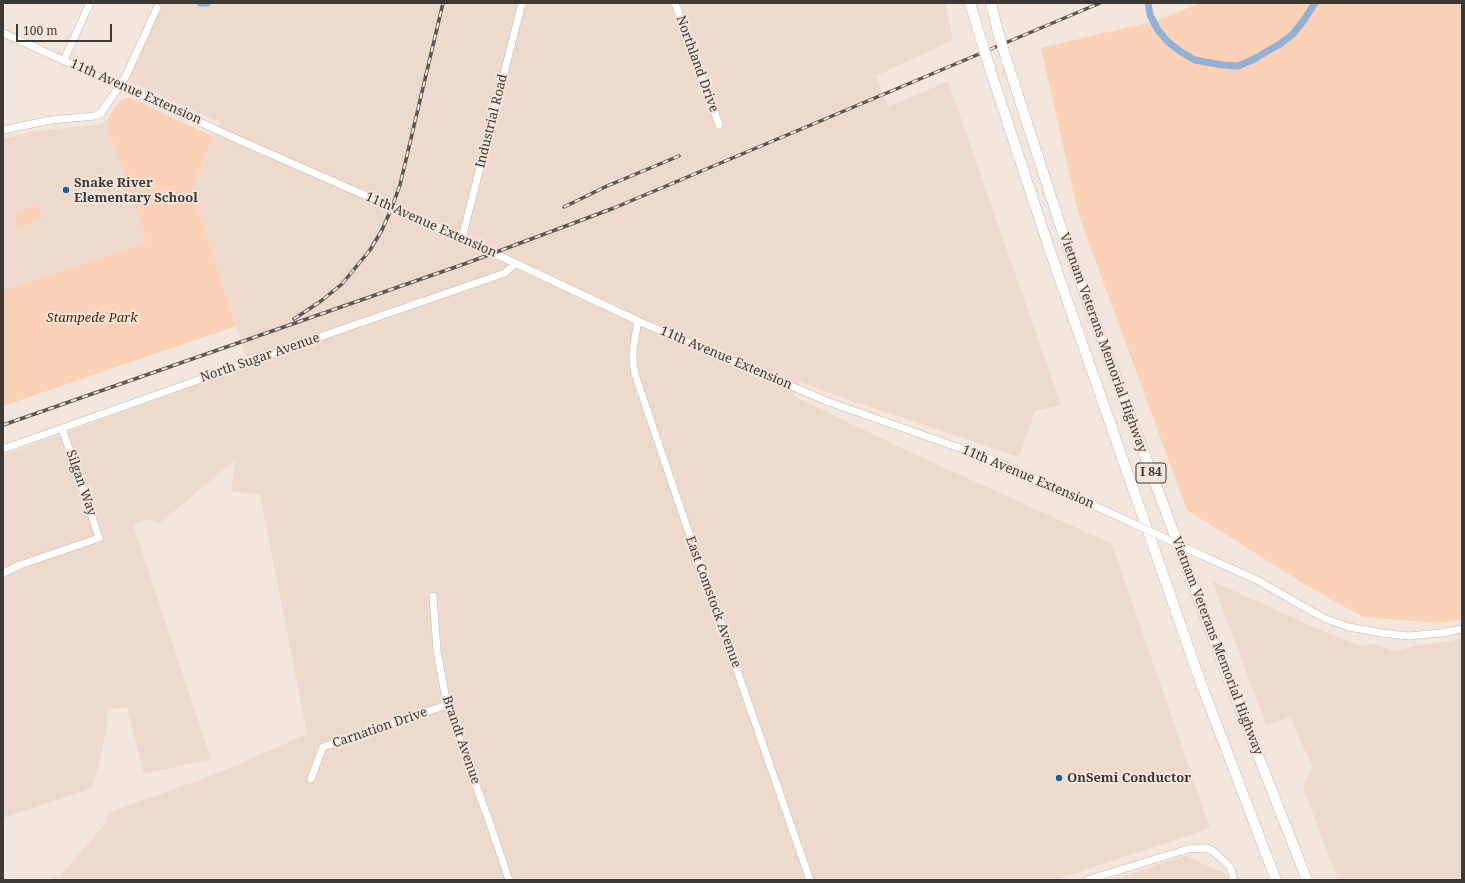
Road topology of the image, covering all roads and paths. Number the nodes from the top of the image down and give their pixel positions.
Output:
1 (90, 3) edge
2 (522, 3) edge
3 (675, 3) edge
4 (970, 3) edge
5 (991, 3) edge
6 (157, 8) dead end
7 (3, 33) edge
8 (64, 60) junction
9 (119, 86) junction
10 (719, 125) dead end
11 (3, 130) edge
12 (462, 238) junction
13 (516, 263) junction
14 (638, 320) junction
15 (62, 428) junction
16 (3, 449) edge
17 (3, 573) edge
18 (433, 596) dead end
19 (1462, 629) edge
20 (447, 705) junction
21 (311, 779) dead end
22 (509, 880) edge
23 (810, 880) edge
24 (1087, 880) edge
25 (1234, 880) edge
26 (1276, 880) edge
27 (1307, 880) edge

1 - 8 street
2 - 12 street, Industrial Road
3 - 10 street, Northland Drive
4 - 26 highway, Vietnam Veterans Memorial Highway / I 84, bridge
5 - 27 highway, Vietnam Veterans Memorial Highway / I 84, bridge
6 - 9 street
7 - 8 street, 11th Avenue Extension
8 - 9 street, 11th Avenue Extension
9 - 11 street
9 - 12 street, 11th Avenue Extension
12 - 13 street, 11th Avenue Extension
13 - 14 street, 11th Avenue Extension
13 - 15 street, North Sugar Avenue
14 - 19 street, 11th Avenue Extension, bridge
14 - 23 street, East Comstock Avenue
15 - 16 street, North Sugar Avenue
15 - 17 street, Silgan Way
18 - 20 street, Brandt Avenue
20 - 21 street, Carnation Drive
20 - 22 street, Brandt Avenue
24 - 25 street

